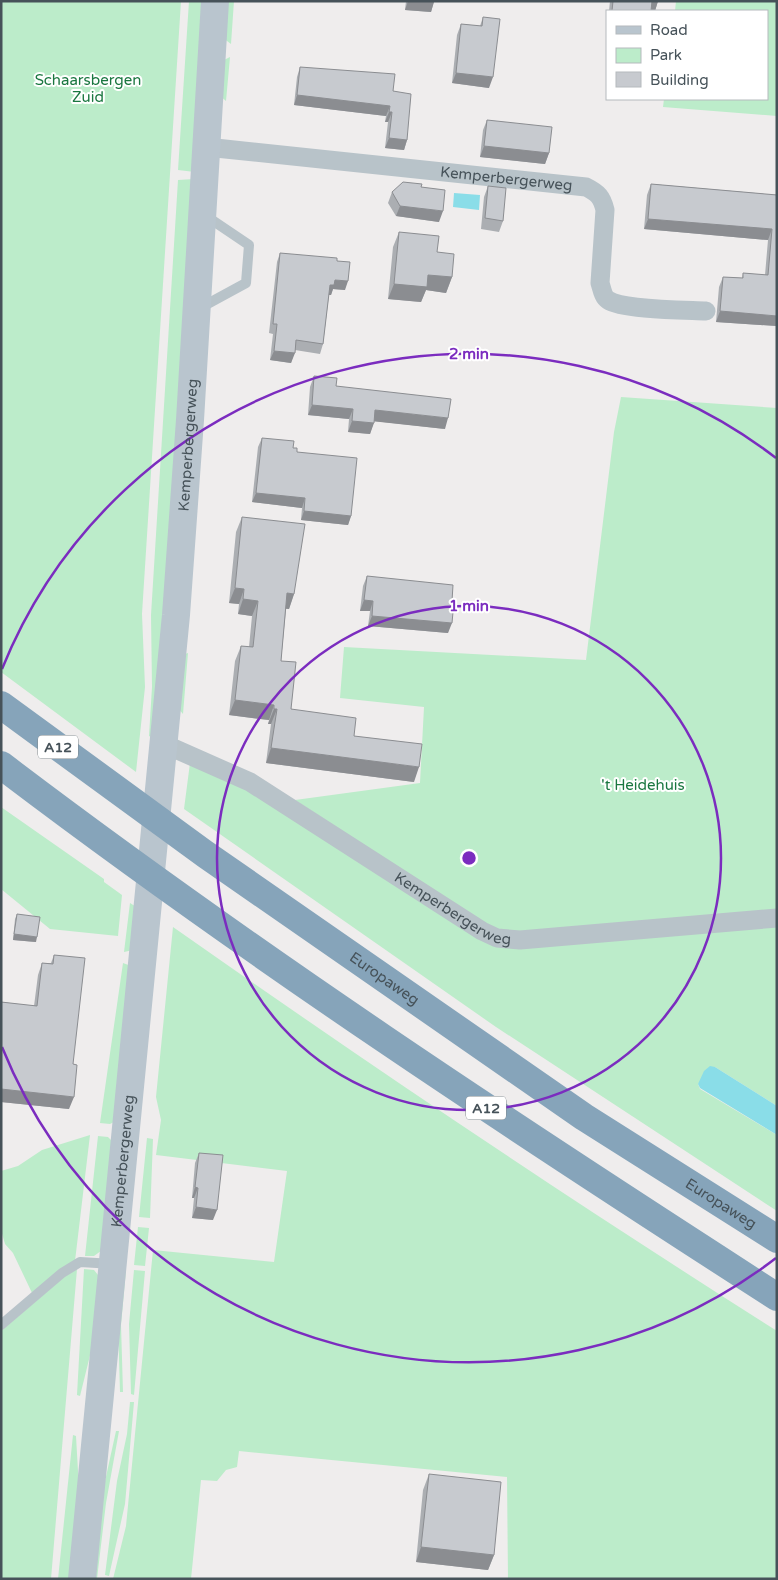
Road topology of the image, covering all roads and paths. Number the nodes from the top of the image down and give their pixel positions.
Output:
1 (215, 1) edge
2 (206, 147) junction
3 (202, 214) junction
4 (197, 310) junction
5 (706, 311) dead end
6 (1, 705) edge
7 (164, 744) junction
8 (1, 765) edge
9 (777, 918) edge
10 (777, 1239) edge
11 (113, 1264) junction
12 (777, 1297) edge
13 (1, 1326) edge
14 (82, 1579) edge

1 - 2 main road, Kemperbergerweg
2 - 3 main road, Kemperbergerweg
2 - 5 street, Kemperbergerweg
3 - 4 main road, Kemperbergerweg
3 - 4 lane
4 - 7 main road, Kemperbergerweg
6 - 10 highway, Europaweg / A12
7 - 9 street, Kemperbergerweg
7 - 11 main road, Kemperbergerweg
8 - 12 highway, A12
11 - 13 lane
11 - 14 main road, Kemperbergerweg

